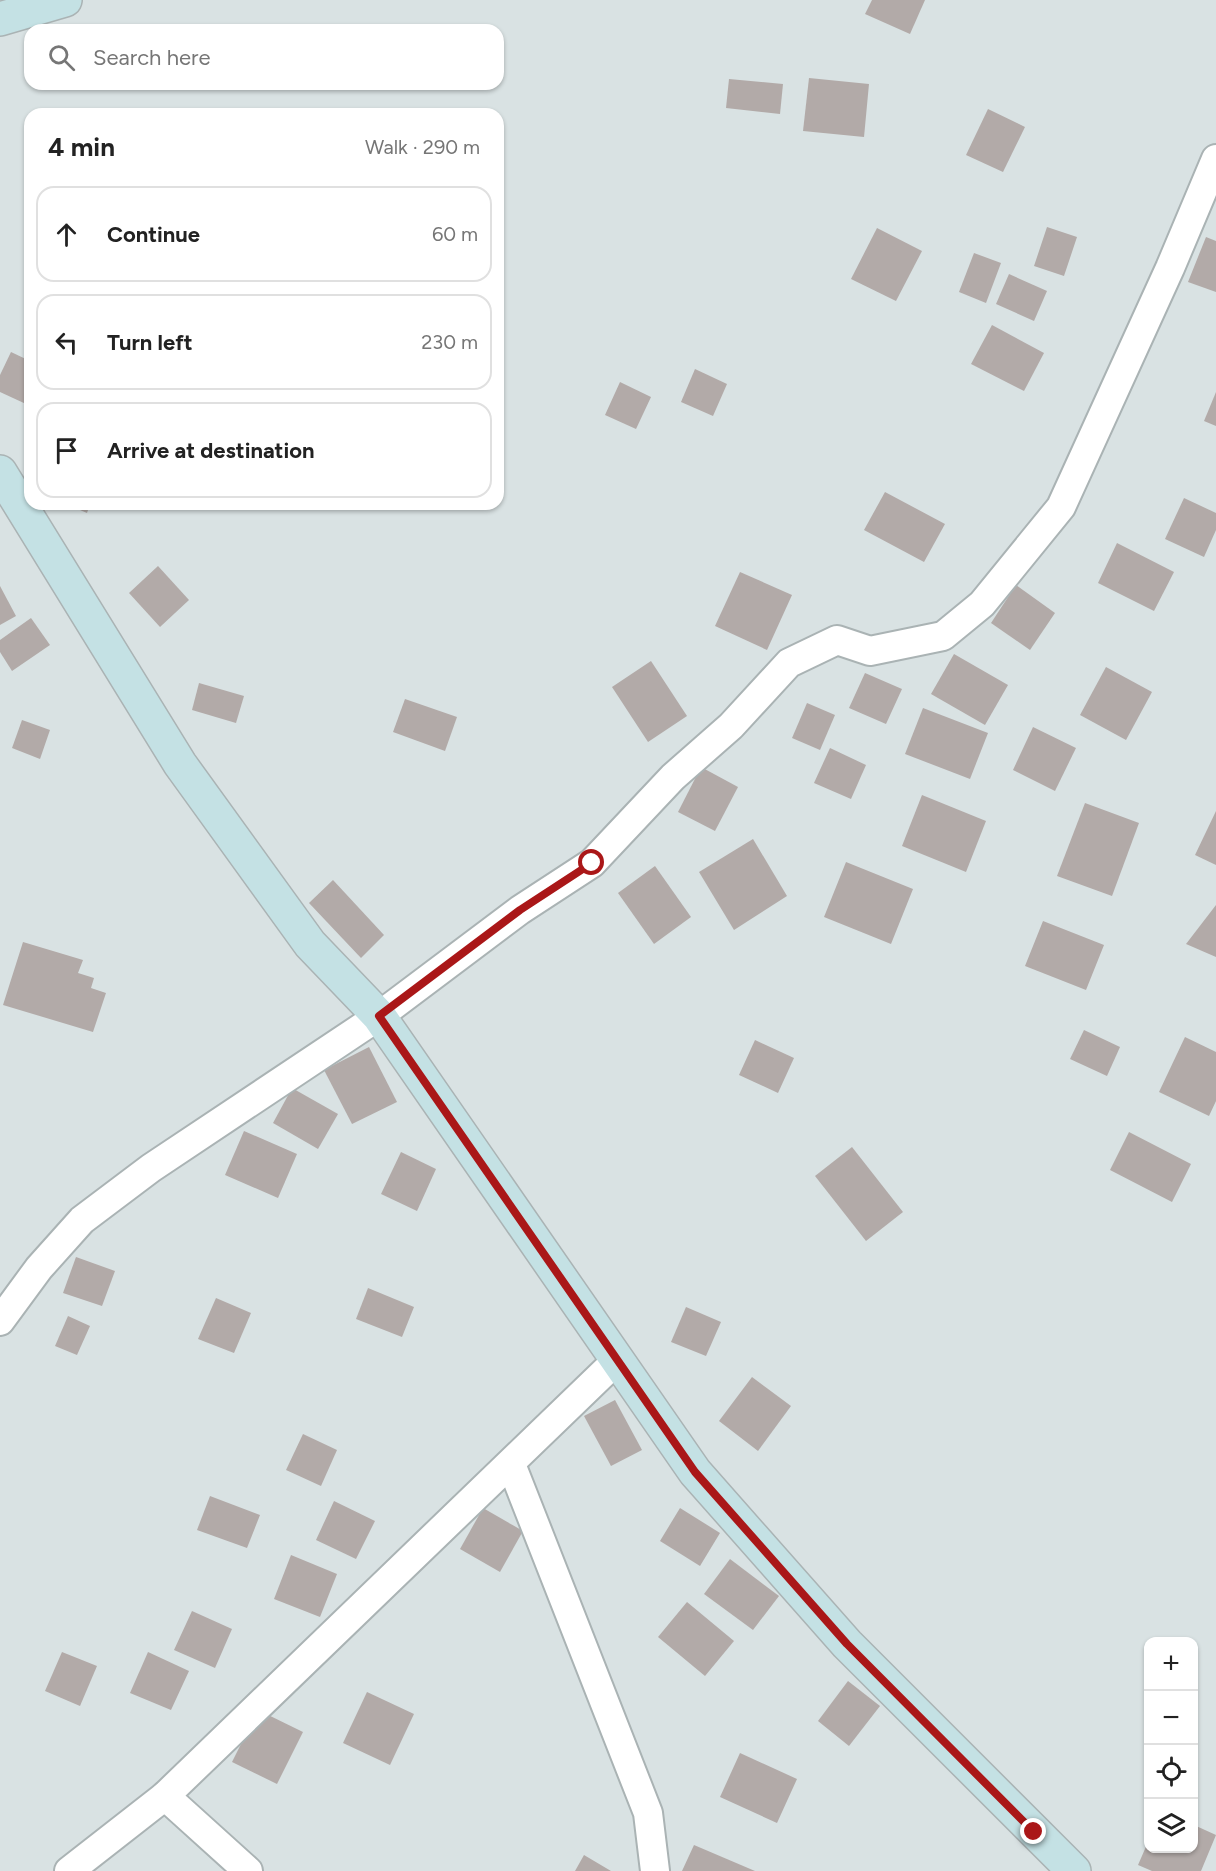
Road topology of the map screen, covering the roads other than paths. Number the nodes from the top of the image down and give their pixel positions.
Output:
1 (65, 0) edge
2 (0, 20) edge
3 (1216, 159) edge
4 (0, 472) edge
5 (379, 1016) junction
6 (0, 1321) edge
7 (617, 1360) junction
8 (511, 1464) junction
9 (165, 1796) junction
10 (69, 1871) edge
11 (248, 1871) edge
12 (655, 1871) edge
13 (1074, 1871) edge

1 - 2 main road
3 - 5 street
4 - 5 main road
5 - 6 street
5 - 7 main road
7 - 8 street
7 - 13 main road
8 - 9 street
8 - 12 street
9 - 10 street
9 - 11 street

